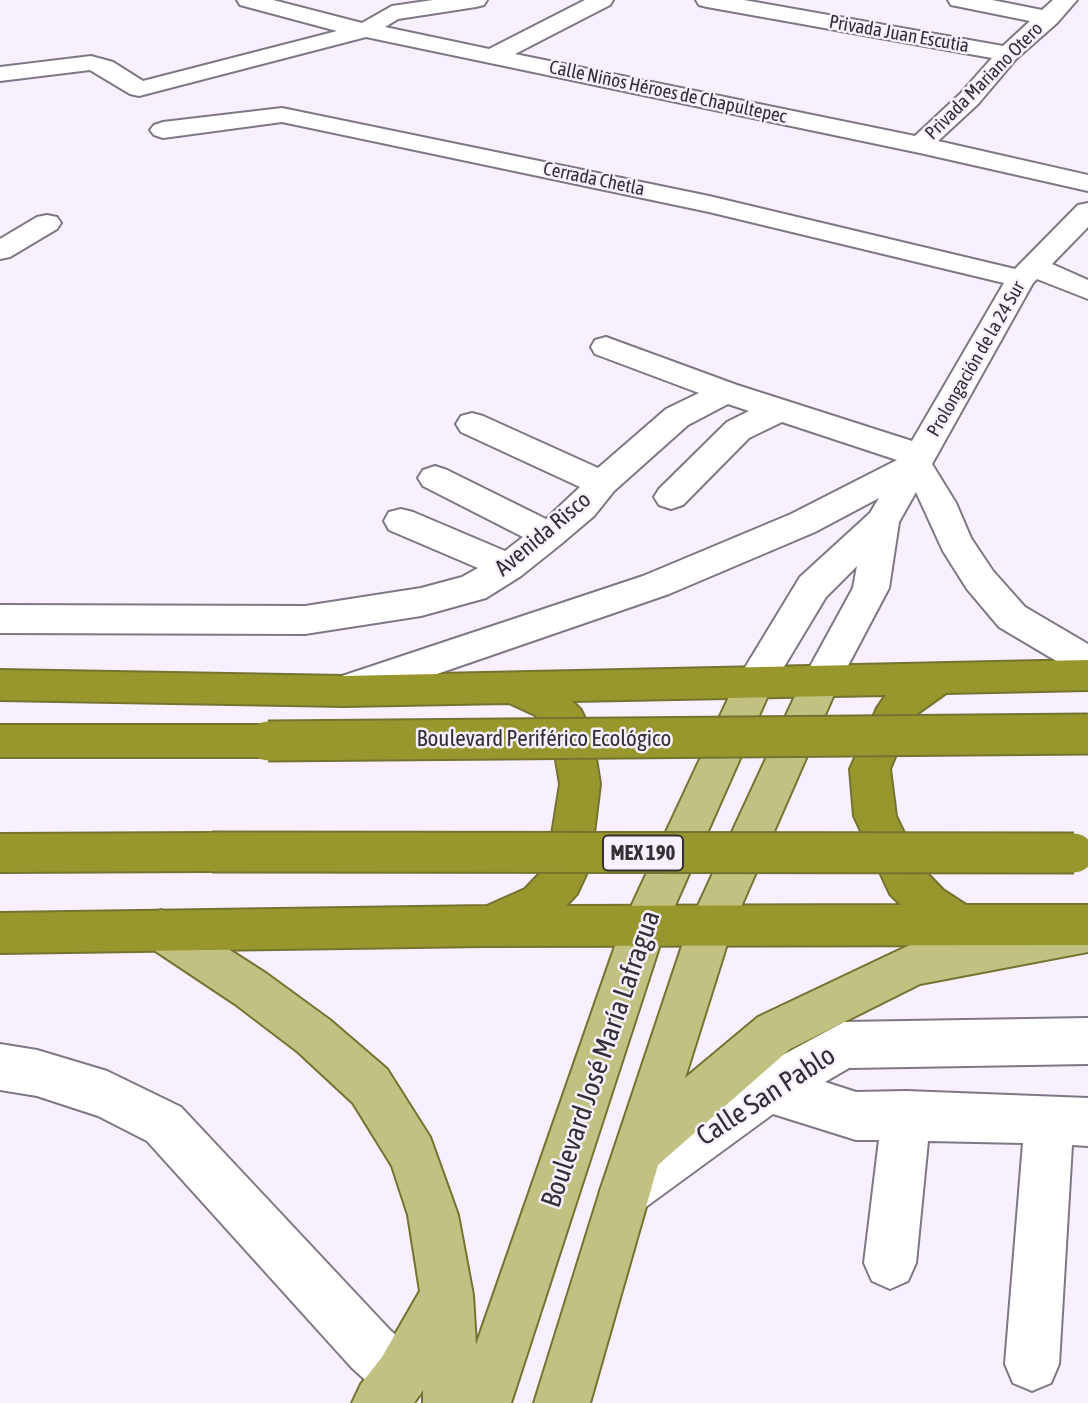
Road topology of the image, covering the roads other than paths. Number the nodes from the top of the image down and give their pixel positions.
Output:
1 (248, 0) edge
2 (476, 0) edge
3 (602, 0) edge
4 (707, 0) edge
5 (959, 0) edge
6 (1066, 0) edge
7 (1049, 18) junction
8 (366, 30) junction
9 (1007, 54) junction
10 (493, 56) junction
11 (0, 74) edge
12 (163, 130) dead end
13 (344, 143) dead end
14 (389, 144) junction
15 (919, 145) junction
16 (463, 173) dead end
17 (1088, 183) edge
18 (1088, 211) edge
19 (47, 223) dead end
20 (0, 251) edge
21 (1027, 272) junction
22 (1088, 290) edge
23 (606, 347) dead end
24 (726, 392) junction
25 (781, 410) junction
26 (472, 424) dead end
27 (918, 460) junction
28 (435, 478) dead end
29 (602, 483) junction
30 (671, 497) dead end
31 (401, 521) dead end
32 (882, 522) junction
33 (549, 535) junction
34 (509, 567) junction
35 (0, 619) edge
36 (1088, 662) edge
37 (1088, 676) edge
38 (936, 680) junction
39 (820, 683) junction
40 (754, 684) junction
41 (0, 685) edge
42 (509, 687) junction
43 (344, 691) junction
44 (1088, 734) edge
45 (0, 741) edge
46 (0, 853) edge
47 (1081, 853) edge
48 (711, 925) junction
49 (1088, 925) edge
50 (485, 926) junction
51 (644, 926) junction
52 (962, 927) junction
53 (160, 930) junction
54 (1088, 932) edge
55 (0, 933) edge
56 (1088, 1041) edge
57 (0, 1067) edge
58 (768, 1089) junction
59 (906, 1115) junction
60 (1069, 1121) edge
61 (632, 1170) junction
62 (890, 1263) dead end
63 (447, 1295) junction
64 (1032, 1364) dead end
65 (391, 1389) edge
66 (451, 1403) edge
67 (483, 1403) edge
68 (562, 1403) edge

1 - 8 street, Calle Niños Héroes de Chapultepec
2 - 8 street
3 - 10 street
4 - 9 street, Privada Juan Escutia
5 - 7 street, Privada Mariano Otero
6 - 7 street, Privada Mariano Otero
7 - 9 street, Privada Mariano Otero
8 - 10 street, Calle Niños Héroes de Chapultepec
8 - 11 street
9 - 15 street, Privada Mariano Otero
10 - 15 street, Calle Niños Héroes de Chapultepec
12 - 14 street, Cerrada Chetla
13 - 14 street
14 - 16 street
14 - 21 street, Cerrada Chetla
15 - 17 street, Calle Niños Héroes de Chapultepec
18 - 21 street, Prolongación de la 24 Sur
19 - 20 street
21 - 22 street, Cerrada Chetla
21 - 27 street, Prolongación de la 24 Sur
23 - 24 street
24 - 25 street
24 - 29 street, Avenida Risco
25 - 27 street
25 - 30 street
26 - 29 street
27 - 32 street, Prolongación de la 24 Sur
27 - 36 street
27 - 43 street
28 - 33 street
29 - 33 street, Avenida Risco
31 - 34 street
32 - 39 street, Prolongación de la 24 Sur
32 - 40 street, Prolongación de la 24 Sur
33 - 34 street, Avenida Risco
34 - 35 street, Avenida Risco
37 - 38 highway
38 - 39 highway
38 - 52 highway
39 - 40 highway
39 - 48 main road
40 - 42 highway
40 - 51 main road, Boulevard José María Lafragua
41 - 43 highway
42 - 43 highway
42 - 50 highway
44 - 45 highway, Boulevard Periférico Ecológico, bridge
46 - 47 highway, MEX 190, bridge
48 - 51 highway
48 - 52 highway
48 - 61 main road
49 - 52 highway
50 - 51 highway
50 - 53 highway
51 - 67 main road, Boulevard José María Lafragua
53 - 55 highway
53 - 63 main road
54 - 61 main road
56 - 58 street, Calle San Pablo
57 - 65 street
58 - 59 street
58 - 61 street, Calle San Pablo
59 - 60 street
59 - 62 street
60 - 64 street
61 - 68 main road
63 - 65 main road
63 - 66 main road

